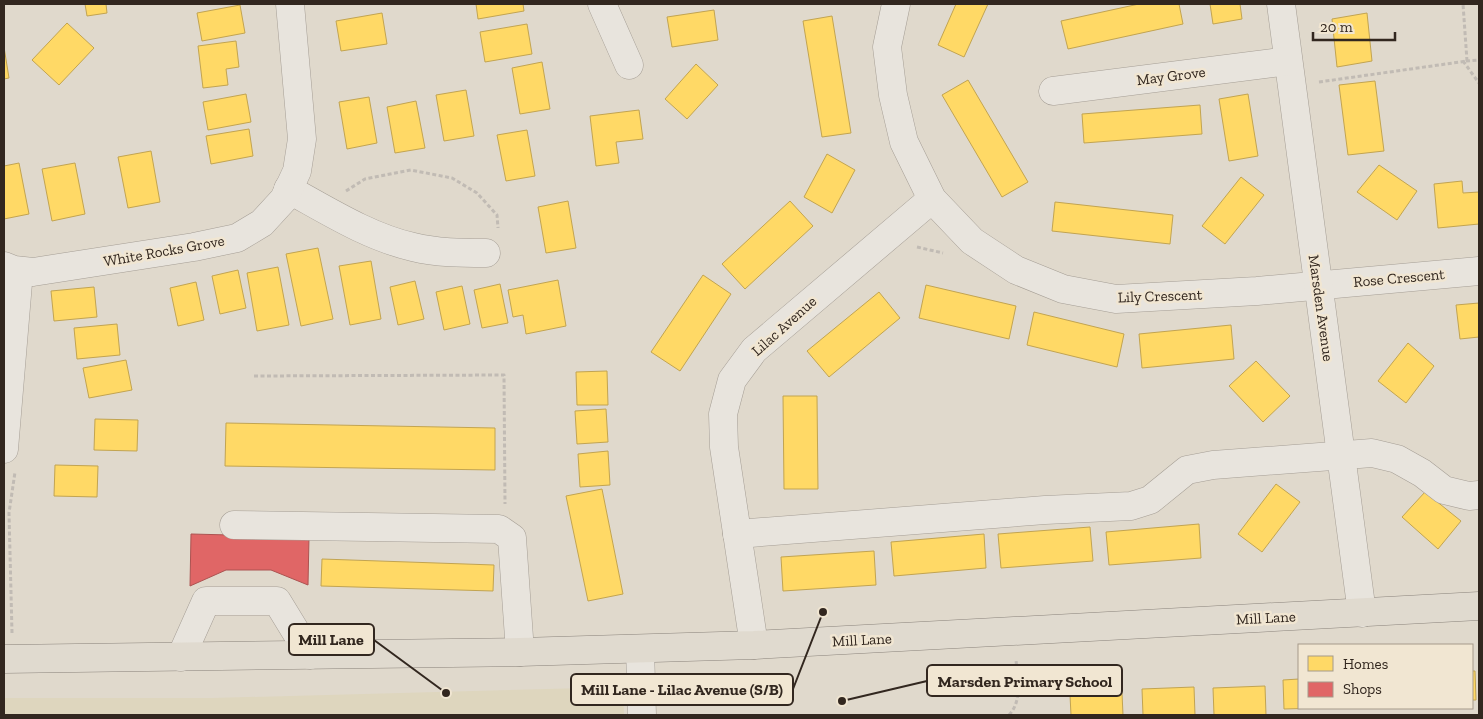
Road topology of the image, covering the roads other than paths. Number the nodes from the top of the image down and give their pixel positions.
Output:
1 (290, 4) edge
2 (602, 4) edge
3 (1281, 4) edge
4 (894, 5) edge
5 (629, 65) dead end
6 (1290, 73) junction
7 (1053, 91) dead end
8 (288, 189) junction
9 (932, 199) junction
10 (486, 253) road end
11 (12, 268) edge
12 (1479, 271) edge
13 (1318, 285) junction
14 (1340, 455) junction
15 (8, 459) edge
16 (1479, 495) edge
17 (234, 525) dead end
18 (737, 534) junction
19 (1479, 606) edge
20 (1362, 613) junction
21 (754, 645) junction
22 (640, 649) junction
23 (8, 650) edge
24 (520, 652) junction
25 (310, 655) junction
26 (181, 657) junction
27 (642, 715) edge

1 - 8 street, White Rocks Grove
2 - 5 street
3 - 6 street, Marsden Avenue
4 - 9 street, Lily Crescent
6 - 7 street, May Grove
6 - 13 street, Marsden Avenue
8 - 10 street
8 - 11 street, White Rocks Grove
9 - 13 street, Lily Crescent
9 - 18 street, Lilac Avenue
11 - 15 street, White Rocks Grove
12 - 13 street, Rose Crescent
13 - 14 street, Marsden Avenue
14 - 16 street
14 - 18 street
14 - 20 street, Marsden Avenue
17 - 24 street
18 - 21 street, Lilac Avenue
19 - 20 main road, Mill Lane
20 - 21 main road, Mill Lane
21 - 22 main road, Mill Lane
22 - 24 main road, Mill Lane
22 - 27 street
23 - 26 main road, Mill Lane
24 - 25 main road, Mill Lane
25 - 26 main road, Mill Lane
25 - 26 street

